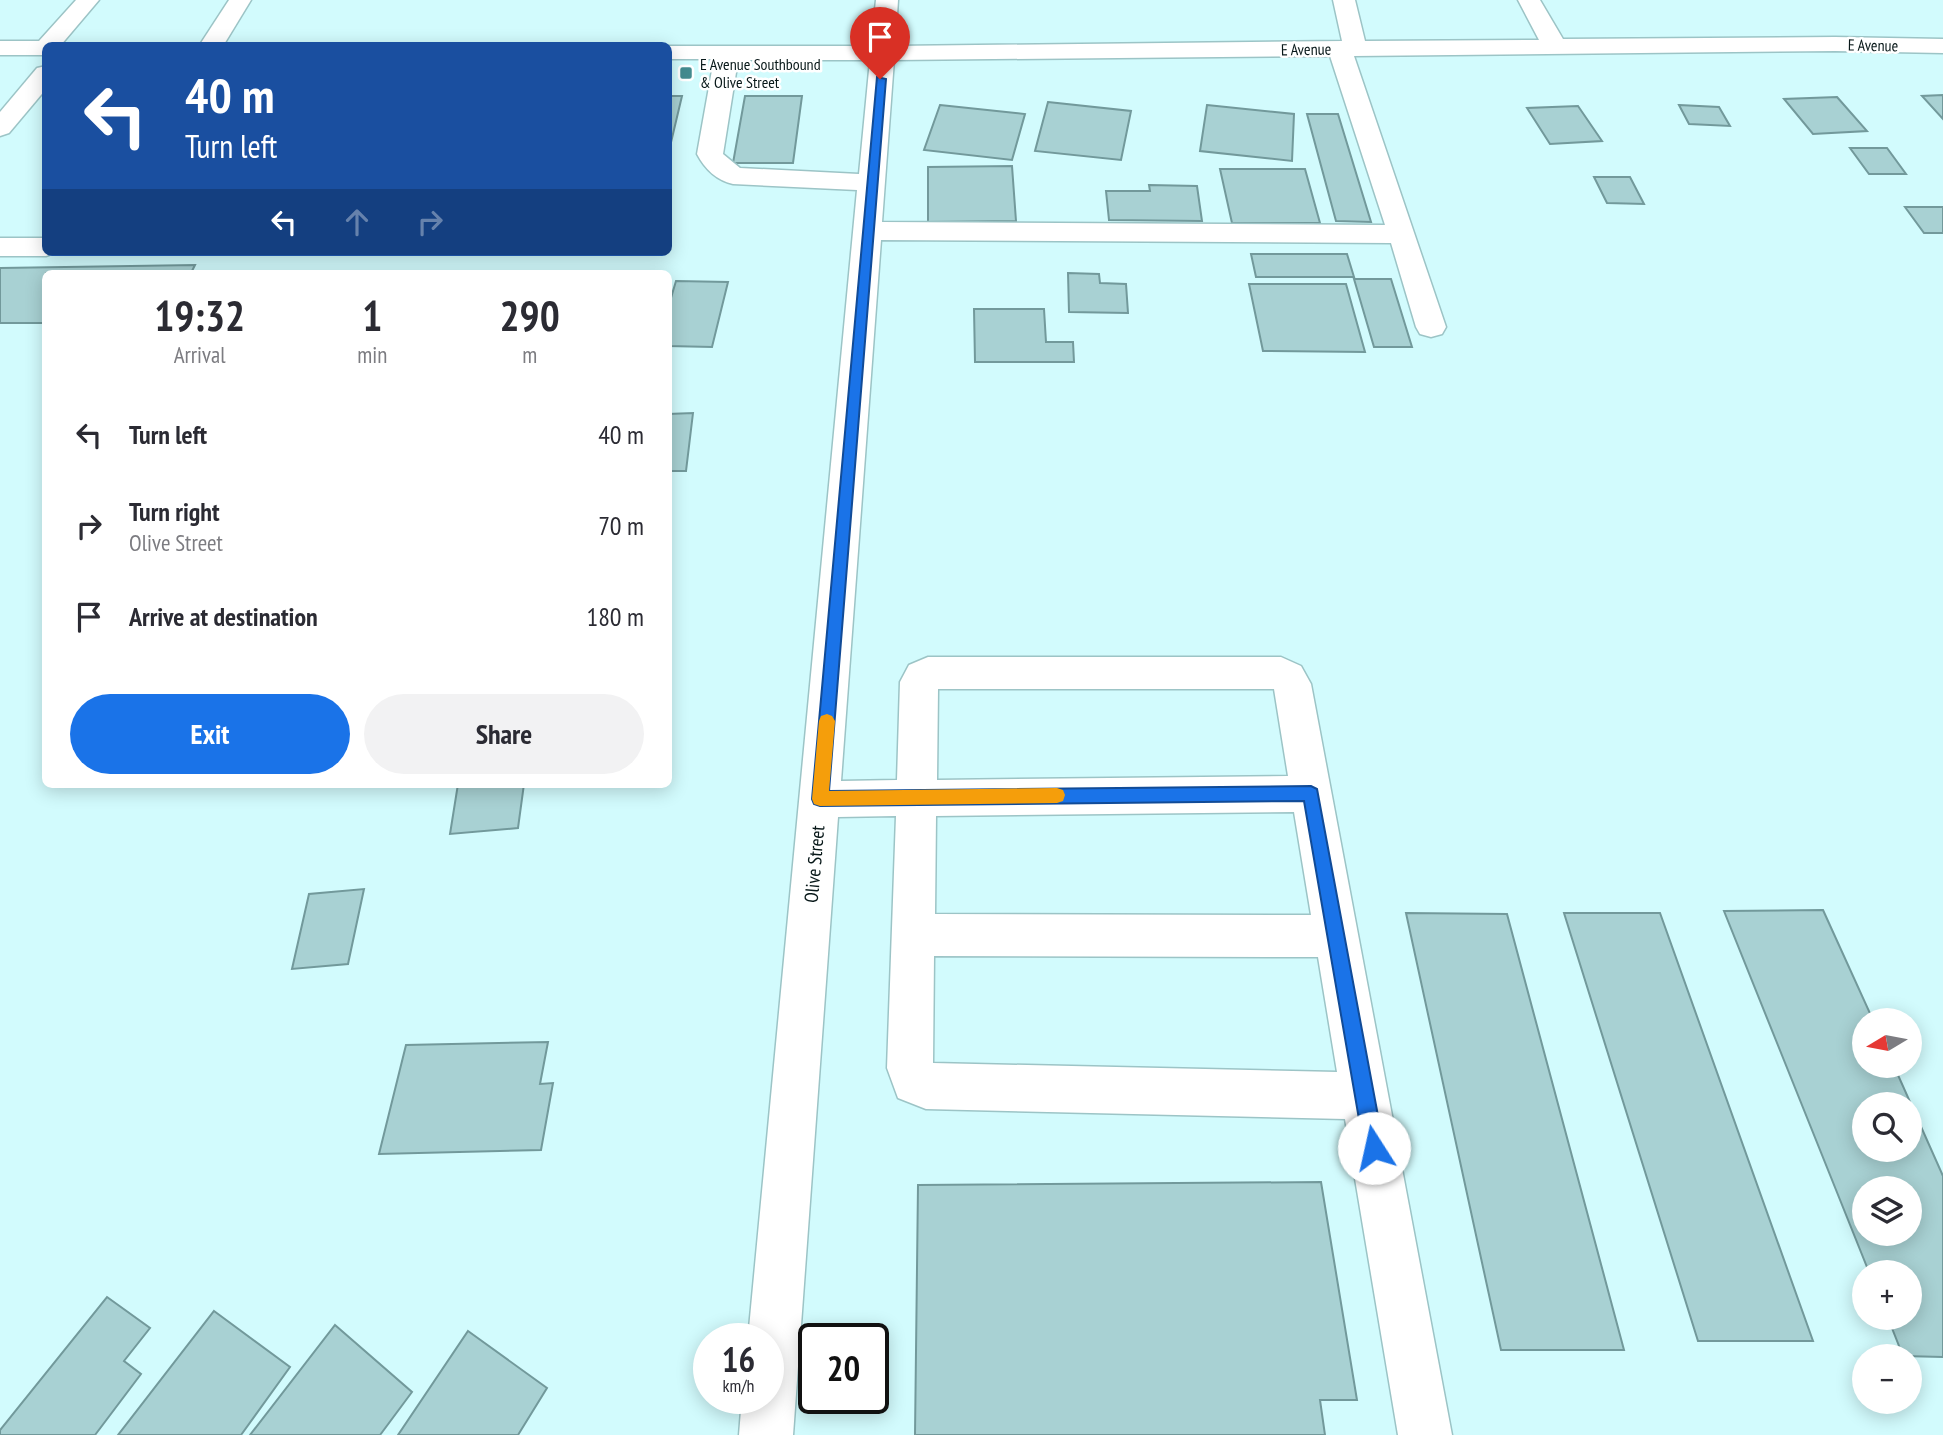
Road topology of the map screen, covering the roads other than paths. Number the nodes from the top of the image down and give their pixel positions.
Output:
1 (88, 0) edge
2 (240, 0) edge
3 (887, 0) edge
4 (1344, 0) edge
5 (1529, 0) edge
6 (50, 42) edge
7 (214, 42) edge
8 (42, 47) edge
9 (1555, 47) junction
10 (1943, 47) edge
11 (0, 48) edge
12 (1347, 48) junction
13 (672, 52) edge
14 (727, 52) junction
15 (883, 53) junction
16 (42, 78) edge
17 (17, 107) junction
18 (42, 108) edge
19 (0, 128) edge
20 (872, 183) junction
21 (868, 231) junction
22 (1402, 234) junction
23 (0, 247) edge
24 (42, 247) edge
25 (1431, 327) dead end
26 (1311, 794) junction
27 (917, 796) junction
28 (820, 799) junction
29 (913, 935) junction
30 (1336, 936) junction
31 (1365, 1096) junction
32 (766, 1435) edge
33 (1425, 1435) edge

1 - 6 street
2 - 7 street
3 - 15 street, Olive Street
4 - 12 street
5 - 9 street
8 - 11 street
9 - 10 street, E Avenue
9 - 12 street, E Avenue
12 - 15 street, E Avenue
12 - 22 street
13 - 14 street, E Avenue
14 - 15 street, E Avenue
14 - 20 street
15 - 20 street, Olive Street
16 - 17 street
17 - 18 street
17 - 19 street
20 - 21 street, Olive Street
21 - 22 street
21 - 28 street, Olive Street
22 - 25 street
23 - 24 street
26 - 27 street
26 - 27 street
26 - 30 street
27 - 28 street
27 - 29 street
28 - 32 street, Olive Street
29 - 30 street
29 - 31 street
30 - 31 street
31 - 33 street

